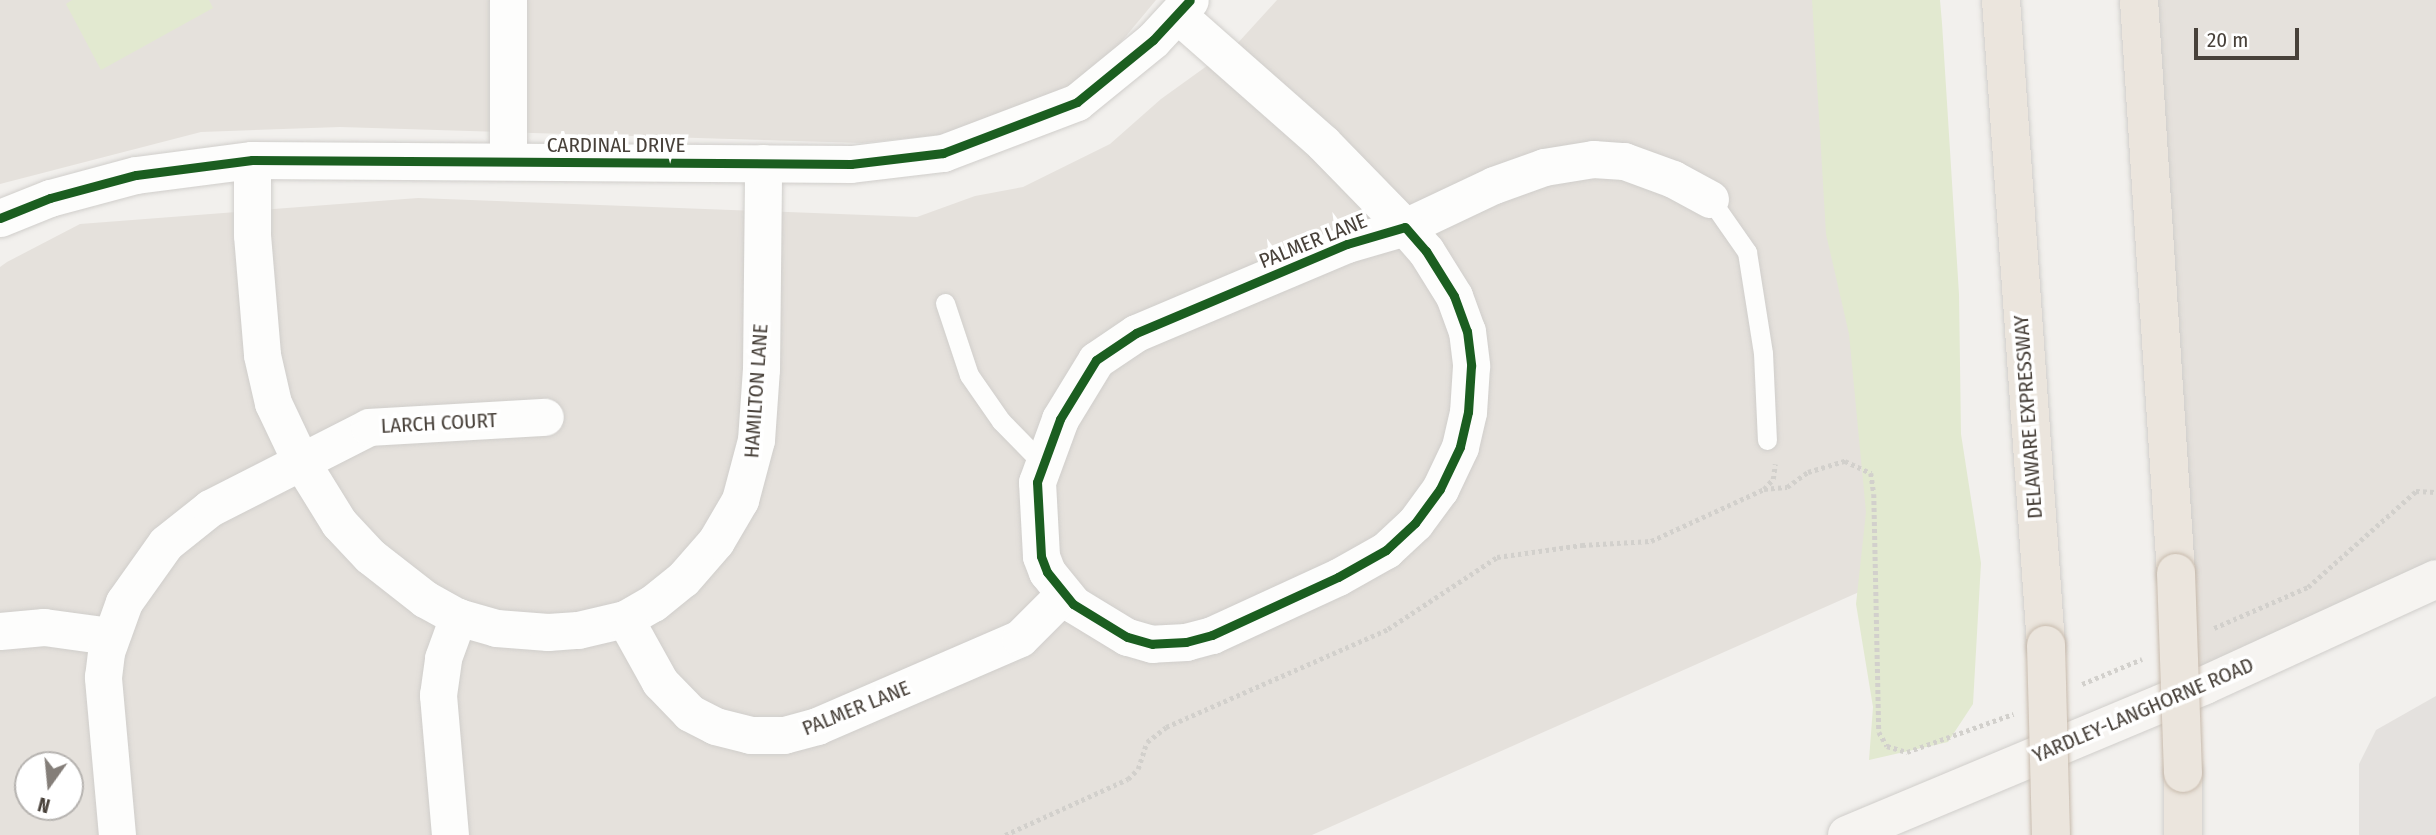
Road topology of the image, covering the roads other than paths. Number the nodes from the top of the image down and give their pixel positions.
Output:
1 (508, 0) edge
2 (2001, 0) edge
3 (2139, 0) edge
4 (1184, 7) edge
5 (252, 160) junction
6 (508, 161) junction
7 (763, 163) junction
8 (1710, 200) joint
9 (0, 218) edge
10 (1405, 227) junction
11 (945, 303) dead end
12 (545, 417) dead end
13 (1768, 440) dead end
14 (300, 460) junction
15 (1042, 463) junction
16 (2436, 579) edge
17 (1063, 594) junction
18 (458, 617) junction
19 (625, 619) junction
20 (0, 631) edge
21 (110, 636) junction
22 (117, 835) edge
23 (450, 835) edge
24 (1847, 835) edge
25 (2051, 835) edge
26 (2183, 835) edge

1 - 6 street
2 - 25 highway, DELAWARE EXPRESSWAY, bridge
3 - 26 highway, bridge
4 - 7 street, CARDINAL DRIVE
4 - 10 street, PALMER LANE
5 - 6 street, CARDINAL DRIVE
5 - 9 street, CARDINAL DRIVE
5 - 14 street, HAMILTON LANE
6 - 7 street, CARDINAL DRIVE
7 - 19 street, HAMILTON LANE
8 - 10 street
8 - 13 lane
10 - 15 street, PALMER LANE
10 - 17 street, PALMER LANE
11 - 15 lane
12 - 14 street, LARCH COURT
14 - 18 street, HAMILTON LANE
14 - 21 street, LARCH COURT
15 - 17 street, PALMER LANE
16 - 24 main road, YARDLEY-LANGHORNE ROAD
17 - 19 street, PALMER LANE
18 - 19 street, HAMILTON LANE
18 - 23 street
20 - 21 street
21 - 22 street, LARCH COURT

